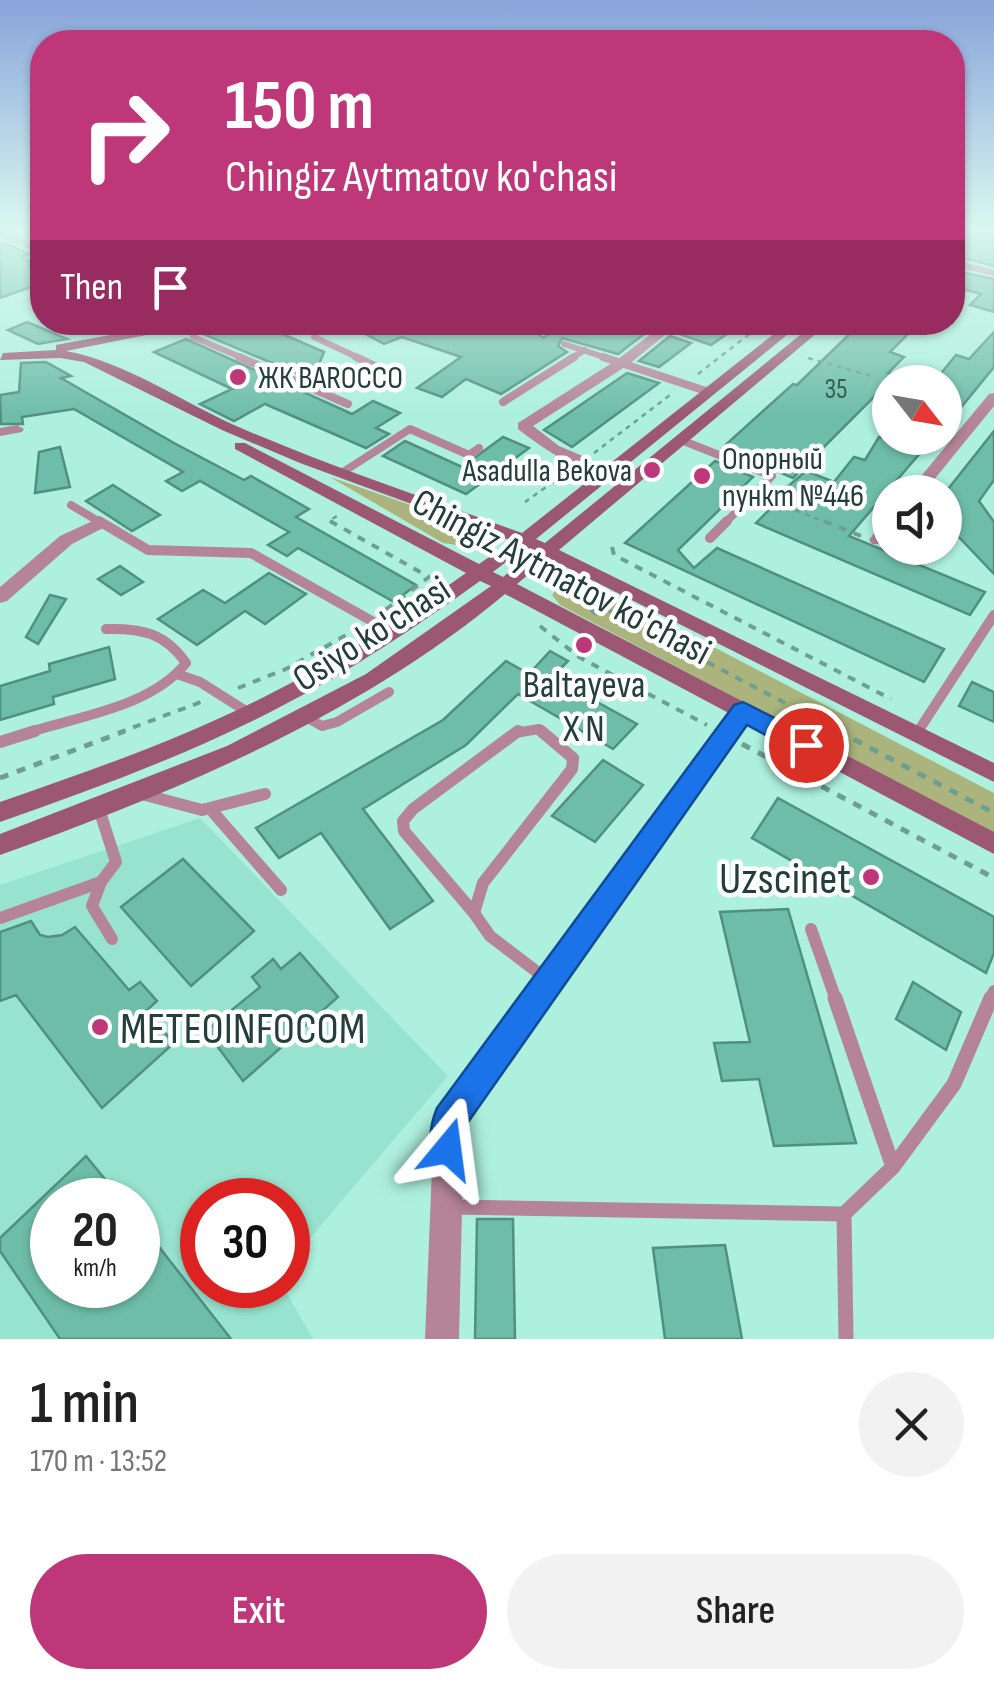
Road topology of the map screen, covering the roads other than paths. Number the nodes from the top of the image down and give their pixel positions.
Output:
1 (139, 335) edge
2 (194, 335) edge
3 (316, 335) edge
4 (658, 335) edge
5 (781, 335) edge
6 (808, 335) edge
7 (129, 337) junction
8 (564, 344) dead end
9 (585, 350) junction
10 (1, 357) edge
11 (623, 362) junction
12 (100, 364) junction
13 (373, 365) dead end
14 (709, 392) junction
15 (994, 397) edge
16 (503, 402) dead end
17 (348, 404) dead end
18 (17, 429) dead end
19 (0, 432) edge
20 (681, 440) junction
21 (478, 448) dead end
22 (338, 470) junction
23 (608, 472) junction
24 (930, 475) edge
25 (313, 482) junction
26 (71, 505) dead end
27 (99, 523) junction
28 (710, 538) dead end
29 (523, 539) junction
30 (547, 551) junction
31 (480, 573) junction
32 (504, 586) junction
33 (0, 597) edge
34 (994, 615) edge
35 (106, 629) dead end
36 (394, 633) junction
37 (177, 674) junction
38 (389, 692) dead end
39 (743, 712) junction
40 (250, 714) junction
41 (306, 717) junction
42 (916, 735) junction
43 (0, 742) edge
44 (994, 773) edge
45 (138, 793) junction
46 (266, 794) dead end
47 (99, 809) junction
48 (0, 812) edge
49 (213, 812) junction
50 (994, 844) edge
51 (0, 845) edge
52 (101, 882) junction
53 (281, 890) dead end
54 (474, 913) junction
55 (0, 918) edge
56 (810, 929) dead end
57 (112, 940) dead end
58 (550, 982) junction
59 (994, 991) edge
60 (893, 1167) junction
61 (445, 1207) junction
62 (844, 1214) junction
63 (442, 1339) edge
64 (846, 1339) edge

1 - 7 main road
2 - 17 lane
3 - 13 lane
4 - 11 street
5 - 14 main road, Osiyo ko'chasi
6 - 20 main road, Osiyo ko'chasi
7 - 10 main road
7 - 12 main road
8 - 9 lane
9 - 11 lane
9 - 16 lane
10 - 12 main road, Chingiz Aytmatov ko'chasi
11 - 14 lane
11 - 23 street
12 - 22 main road, Chingiz Aytmatov ko'chasi
12 - 25 main road, Chingiz Aytmatov ko'chasi
14 - 23 main road, Osiyo ko'chasi
15 - 24 street
18 - 19 street
20 - 28 lane
20 - 30 main road, Osiyo ko'chasi
21 - 22 lane
22 - 25 main road
22 - 29 main road, Chingiz Aytmatov ko'chasi
23 - 29 main road, Osiyo ko'chasi
25 - 31 main road, Chingiz Aytmatov ko'chasi
26 - 27 lane
27 - 33 street
27 - 36 lane
29 - 30 main road, Chingiz Aytmatov ko'chasi
29 - 31 main road, Osiyo ko'chasi
30 - 32 main road, Osiyo ko'chasi
30 - 42 main road, Chingiz Aytmatov ko'chasi
31 - 32 main road, Chingiz Aytmatov ko'chasi
31 - 36 main road, Osiyo ko'chasi
32 - 39 main road, Chingiz Aytmatov ko'chasi
32 - 41 main road, Osiyo ko'chasi
34 - 42 lane
35 - 37 lane
36 - 40 main road, Osiyo ko'chasi
37 - 40 lane
37 - 43 lane
38 - 41 lane
39 - 50 main road, Chingiz Aytmatov ko'chasi
39 - 58 street
40 - 48 main road, Osiyo ko'chasi
41 - 45 main road, Osiyo ko'chasi
42 - 44 main road, Chingiz Aytmatov ko'chasi
45 - 47 main road, Osiyo ko'chasi
45 - 49 lane
46 - 49 lane
47 - 51 main road, Osiyo ko'chasi
47 - 52 lane
49 - 53 lane
52 - 55 lane
52 - 57 lane
54 - 54 lane
54 - 58 lane
56 - 60 lane
58 - 61 street
59 - 60 lane
60 - 62 lane
61 - 62 lane
61 - 63 street
62 - 64 lane

